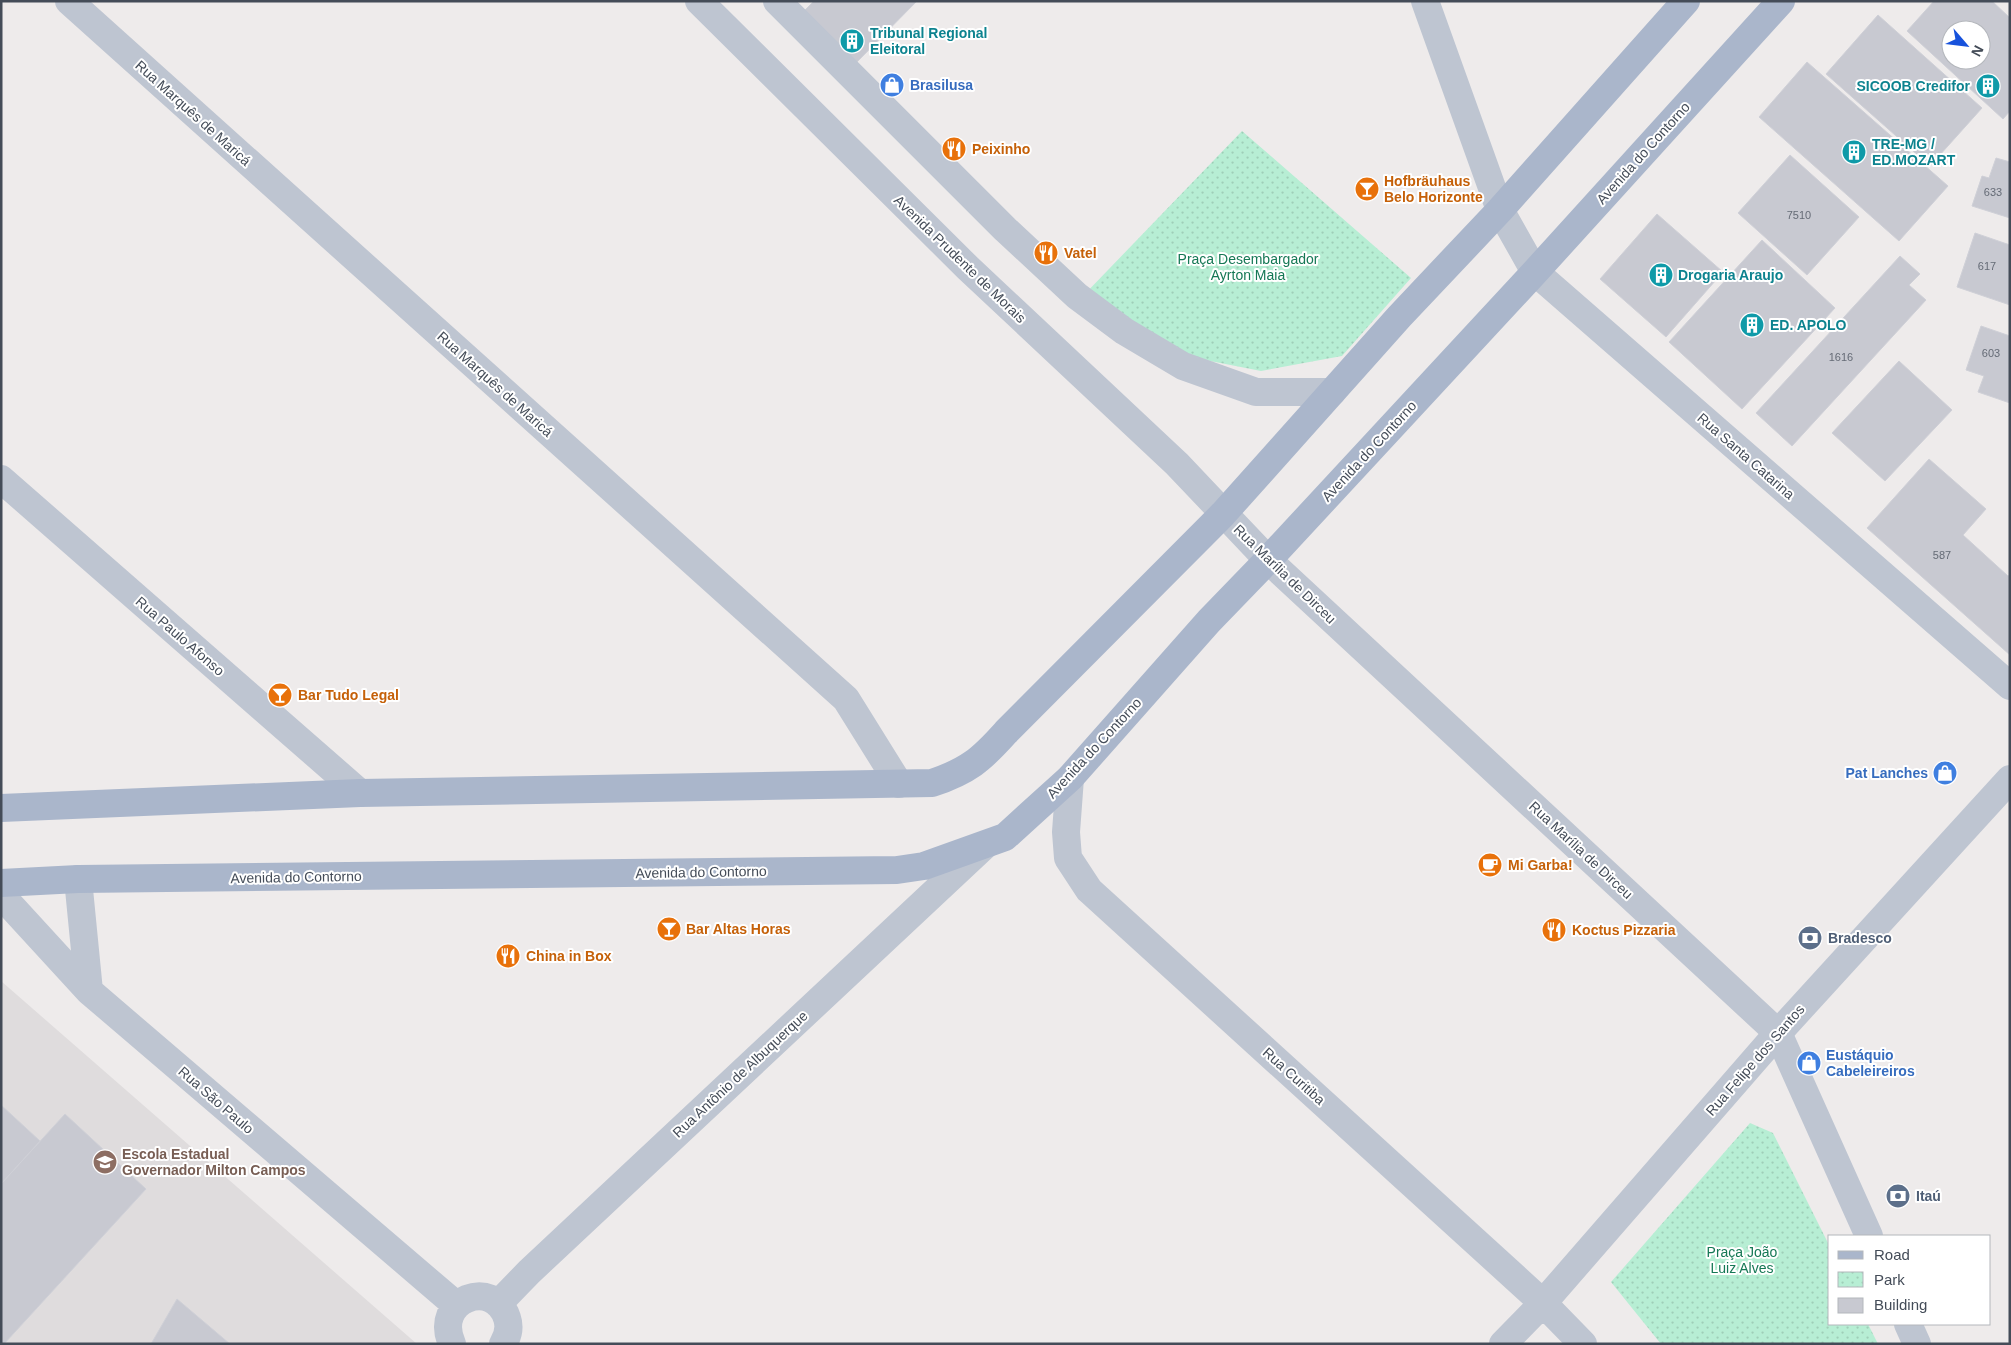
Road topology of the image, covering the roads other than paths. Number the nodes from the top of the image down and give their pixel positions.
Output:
1 (69, 1) edge
2 (699, 1) edge
3 (777, 1) edge
4 (1425, 1) edge
5 (1686, 1) edge
6 (1781, 1) edge
7 (1500, 210) junction
8 (1535, 272) junction
9 (1332, 392) junction
10 (1, 479) edge
11 (1223, 514) junction
12 (1268, 560) junction
13 (2010, 686) edge
14 (1070, 778) junction
15 (2010, 779) edge
16 (899, 784) junction
17 (360, 793) junction
18 (1, 808) edge
19 (984, 846) junction
20 (78, 879) junction
21 (1, 883) edge
22 (1, 896) edge
23 (89, 991) junction
24 (1778, 1033) junction
25 (1869, 1235) edge
26 (1543, 1303) junction
27 (498, 1304) junction
28 (456, 1305) junction
29 (1908, 1325) edge
30 (452, 1344) edge
31 (503, 1344) edge
32 (1503, 1344) edge
33 (1583, 1344) edge
34 (1917, 1344) edge

1 - 16 street, Rua Marquês de Maricá
2 - 11 street, Avenida Prudente de Morais
3 - 9 street
4 - 7 street, Rua Santa Catarina
5 - 7 main road
6 - 8 main road, Avenida do Contorno
7 - 8 street, Rua Santa Catarina
7 - 9 main road
8 - 12 main road, Avenida do Contorno
8 - 13 street, Rua Santa Catarina
9 - 11 main road
10 - 17 street, Rua Paulo Afonso
11 - 12 street, Rua Marília de Dirceu
11 - 16 main road
12 - 14 main road, Avenida do Contorno
12 - 24 street, Rua Marília de Dirceu
14 - 19 main road, Avenida do Contorno
14 - 26 street, Rua Curitiba
15 - 24 street, Rua Felipe dos Santos
16 - 17 main road
17 - 18 main road
19 - 20 main road, Avenida do Contorno
19 - 27 street, Rua Antônio de Albuquerque
20 - 21 main road, Avenida do Contorno
20 - 23 street
22 - 23 street, Rua São Paulo
23 - 28 street, Rua São Paulo
24 - 25 street, Rua Marília de Dirceu
24 - 26 street, Rua Felipe dos Santos
26 - 32 street, Rua Felipe dos Santos
26 - 33 street, Rua Curitiba
27 - 28 street
27 - 31 street
28 - 30 street
29 - 34 street

